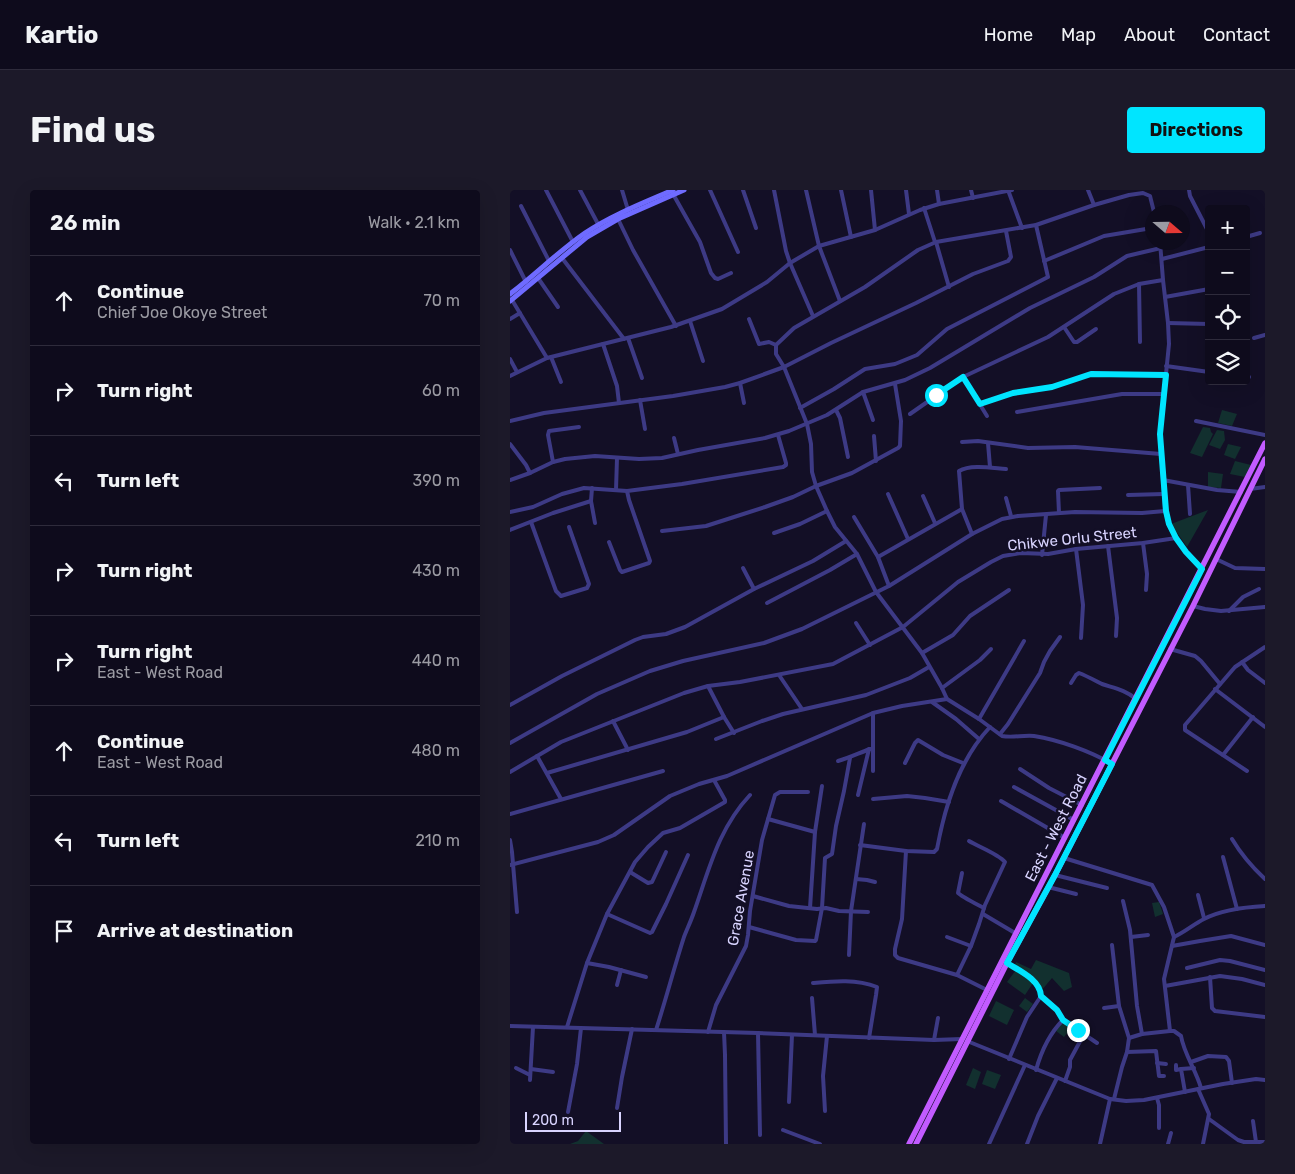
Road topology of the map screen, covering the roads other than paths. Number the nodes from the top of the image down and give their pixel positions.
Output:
1 (546, 190) edge
2 (580, 190) edge
3 (622, 190) edge
4 (684, 190) edge
5 (710, 190) edge
6 (743, 190) edge
7 (774, 190) edge
8 (806, 190) edge
9 (841, 190) edge
10 (871, 190) edge
11 (906, 190) edge
12 (937, 190) edge
13 (972, 190) edge
14 (1009, 190) edge
15 (1088, 190) edge
16 (1189, 190) edge
17 (673, 192) edge
18 (973, 198) junction
19 (939, 204) junction
20 (1094, 205) junction
21 (1152, 205) edge
22 (521, 206) dead end
23 (924, 208) junction
24 (628, 210) junction
25 (910, 214) junction
26 (618, 219) junction
27 (598, 224) junction
28 (1036, 225) junction
29 (1205, 225) edge
30 (756, 228) dead end
31 (1022, 228) junction
32 (1145, 229) edge
33 (875, 230) junction
34 (1006, 231) junction
35 (1260, 233) dead end
36 (1250, 236) edge
37 (851, 237) junction
38 (573, 242) junction
39 (936, 242) junction
40 (819, 246) junction
41 (1205, 248) edge
42 (510, 250) edge
43 (1152, 250) edge
44 (1161, 250) edge
45 (738, 252) dead end
46 (562, 258) junction
47 (1162, 259) junction
48 (549, 261) junction
49 (1044, 261) junction
50 (790, 263) junction
51 (731, 272) dead end
52 (538, 278) junction
53 (1163, 280) junction
54 (526, 282) junction
55 (1139, 284) junction
56 (949, 287) junction
57 (1205, 289) edge
58 (511, 298) edge
59 (1165, 298) junction
60 (840, 301) junction
61 (558, 307) dead end
62 (520, 313) junction
63 (813, 316) junction
64 (510, 319) edge
65 (749, 320) dead end
66 (690, 321) junction
67 (1168, 322) junction
68 (1205, 324) edge
69 (676, 326) junction
70 (1064, 327) junction
71 (1096, 330) dead end
72 (1265, 335) edge
73 (1254, 338) dead end
74 (626, 339) junction
75 (1140, 342) dead end
76 (603, 344) junction
77 (776, 345) junction
78 (549, 357) junction
79 (510, 360) edge
80 (703, 361) dead end
81 (1166, 366) junction
82 (784, 367) junction
83 (1205, 371) edge
84 (517, 372) junction
85 (1166, 375) junction
86 (510, 376) edge
87 (963, 377) junction
88 (642, 378) dead end
89 (561, 382) dead end
90 (740, 383) junction
91 (895, 384) junction
92 (863, 392) junction
93 (1164, 394) junction
94 (640, 400) junction
95 (744, 403) dead end
96 (619, 404) junction
97 (980, 404) junction
98 (800, 408) junction
99 (836, 410) junction
100 (1017, 412) dead end
101 (910, 414) dead end
102 (987, 416) dead end
103 (873, 420) dead end
104 (510, 422) edge
105 (1196, 422) dead end
106 (807, 424) junction
107 (579, 426) dead end
108 (645, 429) dead end
109 (778, 435) junction
110 (874, 436) dead end
111 (1265, 436) edge
112 (674, 438) dead end
113 (962, 442) dead end
114 (988, 443) junction
115 (1265, 443) edge
116 (510, 444) edge
117 (678, 454) junction
118 (1161, 454) junction
119 (848, 457) dead end
120 (617, 458) junction
121 (1265, 459) edge
122 (876, 461) junction
123 (552, 462) junction
124 (990, 467) junction
125 (1006, 469) dead end
126 (530, 473) junction
127 (510, 480) edge
128 (1163, 480) junction
129 (1188, 485) junction
130 (816, 486) junction
131 (1265, 487) edge
132 (592, 488) junction
133 (1100, 488) dead end
134 (616, 490) junction
135 (1250, 490) junction
136 (627, 491) junction
137 (1241, 492) junction
138 (888, 494) dead end
139 (1164, 494) junction
140 (1128, 495) dead end
141 (923, 496) dead end
142 (1006, 498) dead end
143 (591, 501) junction
144 (962, 509) junction
145 (827, 511) junction
146 (1166, 511) junction
147 (510, 512) edge
148 (1059, 513) junction
149 (1190, 514) dead end
150 (1046, 515) junction
151 (1011, 516) junction
152 (854, 518) dead end
153 (532, 522) junction
154 (595, 523) dead end
155 (935, 524) junction
156 (569, 527) dead end
157 (510, 530) edge
158 (662, 532) dead end
159 (774, 533) dead end
160 (972, 534) junction
161 (1176, 538) junction
162 (908, 539) junction
163 (846, 541) junction
164 (609, 542) dead end
165 (1143, 543) junction
166 (1108, 546) junction
167 (1076, 549) junction
168 (857, 554) junction
169 (1042, 555) junction
170 (878, 557) junction
171 (1216, 559) junction
172 (744, 568) dead end
173 (1265, 568) edge
174 (1202, 569) junction
175 (888, 586) junction
176 (754, 589) junction
177 (1259, 589) dead end
178 (1009, 590) dead end
179 (1146, 590) dead end
180 (876, 592) junction
181 (767, 603) dead end
182 (1193, 606) junction
183 (1265, 607) edge
184 (1229, 610) junction
185 (856, 623) dead end
186 (902, 627) junction
187 (1116, 636) dead end
188 (1060, 637) dead end
189 (1081, 638) dead end
190 (1024, 640) dead end
191 (870, 645) junction
192 (1265, 647) edge
193 (991, 649) dead end
194 (1170, 649) junction
195 (922, 653) junction
196 (1242, 662) junction
197 (929, 667) junction
198 (779, 675) junction
199 (1071, 683) dead end
200 (1265, 683) edge
201 (1220, 684) junction
202 (708, 686) junction
203 (942, 688) junction
204 (1215, 689) junction
205 (947, 699) junction
206 (1136, 699) junction
207 (932, 702) junction
208 (510, 705) edge
209 (802, 709) junction
210 (873, 713) junction
211 (724, 717) junction
212 (1253, 717) junction
213 (980, 719) junction
214 (613, 721) junction
215 (990, 727) junction
216 (1265, 727) edge
217 (734, 733) junction
218 (1000, 734) junction
219 (716, 739) dead end
220 (978, 739) junction
221 (510, 743) edge
222 (874, 746) junction
223 (869, 749) junction
224 (628, 750) junction
225 (1223, 755) junction
226 (537, 756) junction
227 (850, 758) junction
228 (1105, 760) junction
229 (838, 761) dead end
230 (905, 763) dead end
231 (963, 763) junction
232 (1112, 764) junction
233 (1020, 768) dead end
234 (663, 771) dead end
235 (873, 771) dead end
236 (1247, 771) dead end
237 (510, 772) edge
238 (547, 773) junction
239 (714, 780) junction
240 (822, 786) dead end
241 (1014, 787) dead end
242 (808, 792) dead end
243 (858, 794) dead end
244 (750, 795) dead end
245 (561, 799) junction
246 (873, 799) dead end
247 (1001, 801) dead end
248 (949, 802) junction
249 (1082, 804) junction
250 (510, 814) edge
251 (768, 819) junction
252 (1074, 820) junction
253 (864, 824) dead end
254 (815, 832) junction
255 (1065, 838) junction
256 (1232, 839) dead end
257 (510, 840) edge
258 (969, 841) dead end
259 (860, 845) junction
260 (906, 851) junction
261 (666, 852) dead end
262 (688, 855) dead end
263 (1222, 857) dead end
264 (1063, 858) junction
265 (511, 865) edge
266 (630, 872) junction
267 (962, 873) dead end
268 (1055, 875) junction
269 (856, 879) junction
270 (1265, 879) edge
271 (875, 882) dead end
272 (1048, 888) junction
273 (1107, 888) dead end
274 (1076, 894) dead end
275 (1198, 895) dead end
276 (753, 896) junction
277 (1122, 902) dead end
278 (1265, 906) edge
279 (810, 908) junction
280 (822, 908) junction
281 (984, 908) junction
282 (1237, 909) junction
283 (851, 911) junction
284 (517, 912) dead end
285 (868, 912) dead end
286 (607, 914) junction
287 (983, 914) junction
288 (1204, 918) junction
289 (749, 927) junction
290 (1016, 933) junction
291 (1148, 935) dead end
292 (947, 936) dead end
293 (1174, 937) junction
294 (1131, 938) junction
295 (1112, 945) dead end
296 (971, 946) junction
297 (1172, 946) junction
298 (1265, 946) edge
299 (849, 955) dead end
300 (588, 963) junction
301 (1007, 963) junction
302 (1187, 968) dead end
303 (621, 970) junction
304 (1265, 970) edge
305 (957, 974) junction
306 (646, 977) dead end
307 (1210, 977) junction
308 (813, 983) dead end
309 (617, 985) dead end
310 (1265, 985) edge
311 (1165, 986) junction
312 (987, 990) junction
313 (1041, 996) junction
314 (812, 998) dead end
315 (1119, 1006) junction
316 (1104, 1008) dead end
317 (1265, 1016) edge
318 (938, 1018) dead end
319 (1063, 1020) junction
320 (510, 1026) edge
321 (532, 1026) junction
322 (567, 1027) junction
323 (582, 1028) junction
324 (632, 1029) junction
325 (656, 1030) junction
326 (1170, 1031) junction
327 (708, 1032) junction
328 (724, 1032) junction
329 (758, 1033) junction
330 (792, 1034) junction
331 (1084, 1034) junction
332 (1142, 1034) junction
333 (814, 1036) junction
334 (827, 1036) junction
335 (869, 1038) junction
336 (1128, 1038) junction
337 (934, 1040) junction
338 (965, 1040) junction
339 (1097, 1043) dead end
340 (1127, 1052) junction
341 (1010, 1059) junction
342 (1191, 1062) junction
343 (1157, 1063) junction
344 (1166, 1064) dead end
345 (1176, 1064) dead end
346 (1025, 1065) junction
347 (516, 1068) dead end
348 (1194, 1068) junction
349 (531, 1069) junction
350 (1036, 1070) junction
351 (1182, 1070) junction
352 (553, 1072) dead end
353 (1164, 1076) dead end
354 (1057, 1078) junction
355 (1265, 1080) edge
356 (1065, 1081) junction
357 (1232, 1083) junction
358 (1199, 1089) junction
359 (1184, 1092) junction
360 (1157, 1098) junction
361 (1112, 1099) junction
362 (789, 1102) dead end
363 (617, 1108) dead end
364 (825, 1111) dead end
365 (568, 1112) dead end
366 (1209, 1119) junction
367 (1252, 1121) dead end
368 (1159, 1128) dead end
369 (783, 1130) dead end
370 (1171, 1133) dead end
371 (760, 1135) dead end
372 (1256, 1142) junction
373 (1265, 1142) edge
374 (726, 1144) edge
375 (820, 1144) edge
376 (910, 1144) edge
377 (916, 1144) edge
378 (990, 1144) edge
379 (1027, 1144) edge
380 (1100, 1144) edge
381 (1168, 1144) edge
382 (1203, 1144) edge

1 - 38 street
2 - 27 street
3 - 24 street
4 - 17 main road
5 - 45 street
6 - 30 street
7 - 50 street
8 - 40 street
9 - 37 street
10 - 33 street
11 - 25 street
12 - 19 street
13 - 18 street
14 - 18 street
14 - 31 street
15 - 20 street
16 - 29 street
17 - 24 main road
17 - 26 main road
17 - 51 street
18 - 19 street
19 - 23 street
20 - 21 street
20 - 28 street
22 - 48 street
23 - 25 street
23 - 39 street
24 - 27 main road
25 - 33 street
26 - 46 main road
26 - 69 street
27 - 38 main road
28 - 31 street
28 - 49 street
31 - 34 street
32 - 49 street
33 - 37 street
34 - 39 street
34 - 56 street
35 - 36 street
37 - 40 street
38 - 48 main road
39 - 56 street
39 - 60 street
40 - 50 street
40 - 60 street
41 - 47 street
42 - 54 street
43 - 91 street
44 - 47 street
46 - 52 main road
46 - 74 street
47 - 53 street
48 - 54 main road
49 - 98 street
50 - 63 street
50 - 66 street
52 - 58 main road
52 - 61 street
53 - 55 street
53 - 59 street
54 - 58 main road
55 - 70 street
55 - 75 street
56 - 82 street
57 - 59 street
58 - 62 street
59 - 67 street
60 - 63 street
62 - 64 street
62 - 78 street
63 - 77 street
65 - 77 street
66 - 69 street
66 - 80 street
67 - 68 street
67 - 81 street
69 - 74 street
70 - 71 street
70 - 87 street
72 - 73 street
74 - 76 street
74 - 88 street
76 - 78 street
76 - 96 street
77 - 82 street
78 - 84 street
78 - 89 street
79 - 84 street
81 - 83 street
81 - 85 street
82 - 90 street
82 - 98 street
84 - 86 street
85 - 93 street
85 - 97 street
87 - 97 street
87 - 101 street
90 - 94 street
90 - 95 street
91 - 92 street
91 - 122 street
92 - 99 street
92 - 103 street
93 - 100 street
93 - 118 street
94 - 96 street
94 - 108 street
96 - 104 street
97 - 102 street
98 - 106 street
99 - 106 street
99 - 119 street
105 - 111 street
106 - 109 street
106 - 130 street
107 - 123 street
109 - 117 street
109 - 136 street
110 - 122 street
112 - 117 street
113 - 114 street
114 - 118 street
114 - 124 street
115 - 137 main road, East - West Road
116 - 126 street
117 - 120 street
118 - 128 street
120 - 123 street
120 - 134 street
121 - 135 main road, East - West Road
122 - 130 street
123 - 126 street
124 - 125 street
124 - 144 street
126 - 127 street
128 - 129 street
128 - 139 street
129 - 137 street
129 - 149 street
130 - 145 street
130 - 158 street
131 - 135 street
132 - 134 street
132 - 143 street
132 - 147 street
133 - 148 street
134 - 136 street
135 - 171 main road, East - West Road
136 - 164 street
137 - 174 main road, East - West Road
138 - 162 street
139 - 140 street
139 - 146 street
141 - 155 street
142 - 151 street
143 - 153 street
143 - 154 street
144 - 155 street
144 - 160 street
145 - 159 street
145 - 163 street
146 - 148 street
146 - 161 street
148 - 150 street
150 - 151 street
150 - 169 street
151 - 160 street
152 - 170 street
153 - 156 street
153 - 157 street
155 - 162 street
160 - 175 street
161 - 165 street, Chikwe Orlu Street
161 - 174 street
162 - 170 street
163 - 168 street
163 - 176 street
165 - 166 street, Chikwe Orlu Street
165 - 179 street
166 - 167 street, Chikwe Orlu Street
166 - 187 street
167 - 169 street, Chikwe Orlu Street
167 - 189 street
168 - 180 street
168 - 181 street
169 - 186 street, Chikwe Orlu Street
170 - 175 street
171 - 173 street
171 - 182 main road, East - West Road
172 - 176 street
174 - 206 main road, East - West Road
175 - 180 street
176 - 208 street
177 - 184 street
178 - 195 street
180 - 186 street
180 - 221 street
182 - 184 street
182 - 194 main road, East - West Road
183 - 184 street
185 - 191 street
186 - 191 street, Chikwe Orlu Street
186 - 195 street
188 - 218 street
190 - 213 street
191 - 198 street, Chikwe Orlu Street
192 - 196 street
193 - 203 street
194 - 201 street
194 - 232 main road, East - West Road
195 - 197 street
196 - 200 street
196 - 201 street
197 - 203 street
197 - 209 street
198 - 202 street, Chikwe Orlu Street
198 - 209 street
199 - 206 street
201 - 204 street
202 - 211 street
202 - 214 street, Chikwe Orlu Street
203 - 205 street
204 - 212 street
204 - 225 street
205 - 207 street
205 - 213 street
206 - 228 main road, East - West Road
207 - 210 street
207 - 220 street
209 - 217 street
210 - 222 street
210 - 239 street
211 - 217 street
211 - 224 street
212 - 216 street
212 - 225 street
213 - 215 street
214 - 224 street
214 - 226 street, Chikwe Orlu Street
215 - 218 street
215 - 220 street
217 - 219 street
218 - 228 street
220 - 231 street
222 - 223 street
222 - 235 street
223 - 227 street
223 - 243 street
224 - 238 street
225 - 236 street
226 - 237 street, Chikwe Orlu Street
226 - 238 street
227 - 229 street
227 - 280 street
228 - 232 street
228 - 249 main road, East - West Road
230 - 231 street
231 - 248 street
232 - 264 main road, East - West Road
233 - 249 street
234 - 245 street
238 - 245 street
239 - 265 street
239 - 266 street
240 - 254 street
241 - 252 street
242 - 251 street, Grace Avenue
244 - 325 street
245 - 250 street
246 - 248 street
247 - 255 street
248 - 260 street
249 - 252 main road, East - West Road
251 - 254 street
251 - 276 street, Grace Avenue
252 - 255 main road, East - West Road
253 - 259 street
254 - 279 street
255 - 290 main road, East - West Road
256 - 270 street
257 - 265 street
258 - 281 street
259 - 260 street
259 - 269 street
260 - 305 street
261 - 266 street
262 - 286 street
263 - 282 street
264 - 268 main road, East - West Road
264 - 293 street
265 - 284 street
266 - 286 street
267 - 281 street
268 - 272 main road, East - West Road
268 - 273 street
269 - 271 street
269 - 283 street
272 - 274 street
272 - 301 main road, East - West Road
275 - 288 street
276 - 279 street
276 - 289 street, Grace Avenue
277 - 294 street
278 - 282 street
279 - 280 street
280 - 283 street
280 - 289 street
281 - 287 street
282 - 288 street
283 - 285 street
283 - 299 street
286 - 300 street
287 - 290 street
287 - 296 street
288 - 293 street
289 - 327 street, Grace Avenue
290 - 312 main road, East - West Road
291 - 294 street
292 - 296 street
293 - 297 street
294 - 332 street
295 - 315 street
296 - 305 street
297 - 298 street
297 - 311 street
300 - 303 street
300 - 322 street
301 - 313 street
301 - 338 main road, East - West Road
302 - 304 street
303 - 306 street
303 - 309 street
305 - 312 street
307 - 310 street
307 - 311 street
307 - 317 street
308 - 335 street
311 - 326 street
312 - 338 main road, East - West Road
313 - 319 street
313 - 341 street
314 - 333 street
315 - 316 street
315 - 336 street
318 - 337 street
319 - 331 street
319 - 350 street
320 - 321 street
321 - 322 street
321 - 349 street
322 - 323 street
323 - 324 street
323 - 365 street
324 - 325 street
324 - 363 street
325 - 327 street
326 - 332 street
326 - 342 street
327 - 328 street
328 - 329 street
328 - 374 street
329 - 330 street
329 - 371 street
330 - 333 street
330 - 362 street
331 - 339 street
331 - 356 street
332 - 336 street
333 - 334 street
334 - 335 street
334 - 364 street
335 - 337 street
336 - 340 street
337 - 338 street
338 - 341 street
338 - 376 main road, East - West Road
338 - 377 main road, East - West Road
340 - 343 street
340 - 361 street
341 - 346 street
342 - 348 street
342 - 357 street
343 - 344 street
343 - 353 street
345 - 351 street
346 - 350 street
346 - 378 street
347 - 349 street
348 - 351 street
348 - 358 street
349 - 352 street
350 - 354 street
351 - 359 street
354 - 356 street
354 - 379 street
355 - 357 street
356 - 361 street
357 - 358 street
358 - 359 street
358 - 366 street
359 - 360 street
360 - 361 street
360 - 368 street
361 - 380 street
366 - 372 street
366 - 382 street
367 - 372 street
369 - 375 street
370 - 381 street
372 - 373 street

